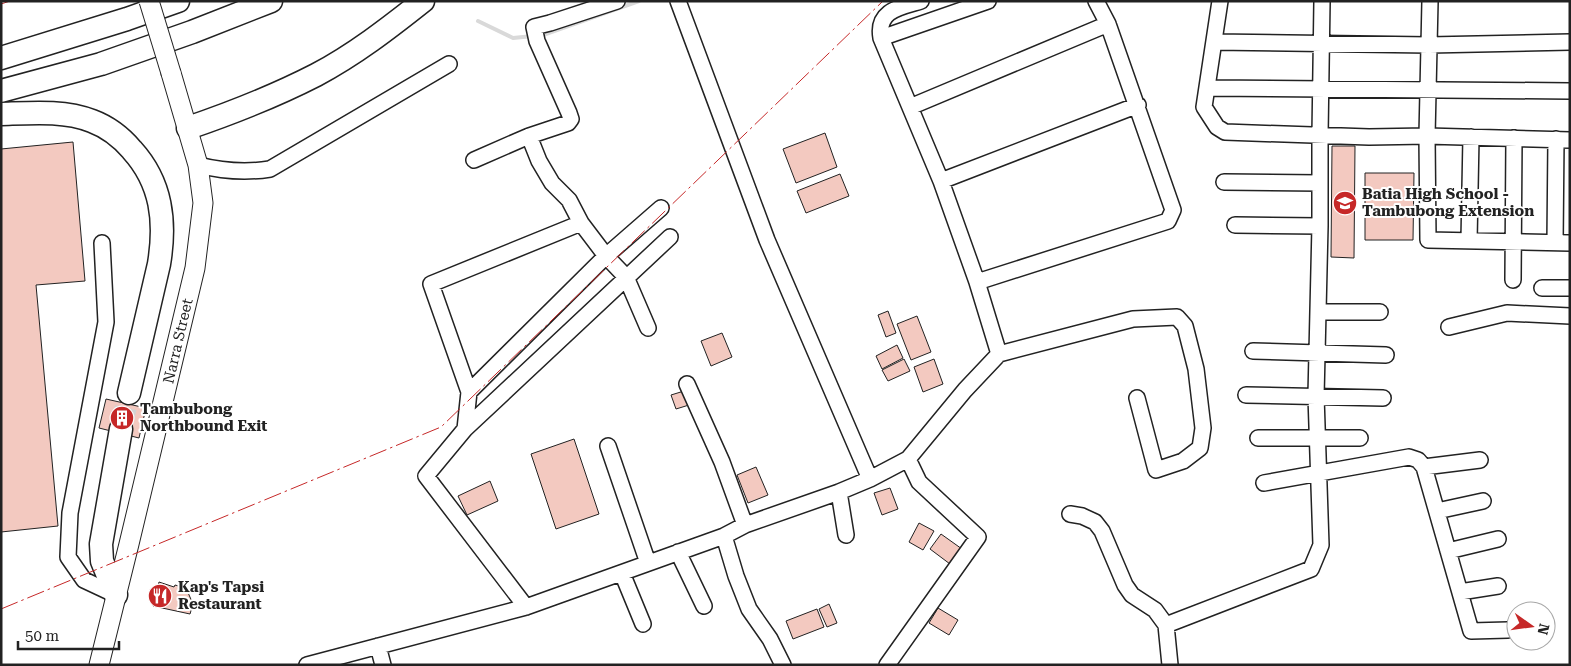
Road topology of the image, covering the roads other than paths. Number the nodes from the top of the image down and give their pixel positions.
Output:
1 (149, 1) edge
2 (178, 1) edge
3 (271, 1) edge
4 (424, 1) edge
5 (617, 1) edge
6 (678, 1) edge
7 (921, 1) edge
8 (988, 1) edge
9 (1096, 1) edge
10 (1220, 1) edge
11 (1322, 1) edge
12 (1430, 1) edge
13 (899, 5) edge
14 (1108, 24) junction
15 (881, 38) junction
16 (1214, 42) junction
17 (1570, 42) edge
18 (1322, 44) junction
19 (1429, 45) junction
20 (1, 58) edge
21 (450, 64) dead end
22 (1207, 88) junction
23 (1321, 88) junction
24 (1428, 89) junction
25 (1, 91) edge
26 (1570, 91) edge
27 (1138, 105) junction
28 (910, 107) junction
29 (1, 114) edge
30 (188, 128) junction
31 (1320, 135) junction
32 (529, 136) junction
33 (1427, 136) junction
34 (1471, 137) junction
35 (1514, 138) junction
36 (1563, 140) edge
37 (474, 160) dead end
38 (198, 165) junction
39 (941, 181) junction
40 (1224, 182) dead end
41 (1320, 183) junction
42 (661, 208) dead end
43 (581, 223) junction
44 (1235, 225) dead end
45 (1320, 226) junction
46 (670, 237) dead end
47 (1469, 241) junction
48 (1514, 242) junction
49 (102, 243) dead end
50 (1562, 243) edge
51 (606, 256) junction
52 (626, 277) junction
53 (1513, 280) dead end
54 (977, 282) junction
55 (1542, 288) dead end
56 (1570, 288) edge
57 (1318, 312) junction
58 (1380, 312) dead end
59 (1570, 316) edge
60 (1449, 327) dead end
61 (648, 328) dead end
62 (1254, 351) dead end
63 (999, 354) junction
64 (1317, 354) junction
65 (1386, 355) dead end
66 (687, 384) dead end
67 (129, 392) tunnel mouth
68 (469, 392) junction
69 (1246, 395) dead end
70 (1316, 396) junction
71 (1137, 398) dead end
72 (1383, 398) dead end
73 (121, 428) tunnel mouth
74 (465, 428) junction
75 (1318, 437) junction
76 (1258, 438) dead end
77 (1360, 438) dead end
78 (608, 446) dead end
79 (908, 459) junction
80 (1480, 460) dead end
81 (1424, 467) junction
82 (1318, 474) junction
83 (870, 478) junction
84 (1264, 483) dead end
85 (839, 492) junction
86 (1483, 501) dead end
87 (1437, 510) junction
88 (1070, 514) dead end
89 (745, 525) junction
90 (846, 535) dead end
91 (724, 536) junction
92 (1498, 540) dead end
93 (1448, 551) junction
94 (678, 552) junction
95 (648, 563) junction
96 (622, 573) junction
97 (1498, 586) dead end
98 (1460, 592) junction
99 (116, 595) junction
100 (704, 606) dead end
101 (526, 607) junction
102 (643, 624) dead end
103 (1166, 624) junction
104 (1506, 630) edge
105 (378, 646) junction
106 (99, 665) edge
107 (307, 665) edge
108 (383, 665) edge
109 (783, 665) edge
110 (887, 665) edge
111 (1170, 665) edge

1 - 30 main road, Narra Street, bridge
2 - 20 highway
3 - 25 highway
4 - 30 highway
5 - 32 street
6 - 83 street
7 - 13 street
8 - 15 street
9 - 14 street
10 - 16 street
11 - 18 street
12 - 19 street
13 - 15 street
14 - 27 street
14 - 28 street
15 - 28 street
16 - 18 street
16 - 22 street
17 - 19 street
18 - 19 street
18 - 23 street
19 - 24 street
21 - 38 street
22 - 23 street
22 - 31 street
23 - 24 street
23 - 31 street
24 - 26 street
24 - 33 street
27 - 39 street
27 - 54 street
28 - 39 street
29 - 67 highway
30 - 38 main road, Narra Street
31 - 33 street
31 - 41 street
32 - 37 street
32 - 43 street
33 - 34 street
33 - 47 street
34 - 35 street
34 - 47 street
35 - 36 street
35 - 48 street
36 - 50 street
38 - 99 main road, Narra Street
39 - 54 street
40 - 41 street
41 - 45 street
42 - 51 street
43 - 51 street
43 - 68 street
44 - 45 street
45 - 57 street
46 - 52 street
47 - 48 street
48 - 50 street
48 - 53 street
49 - 99 street
51 - 52 street
51 - 68 street
52 - 61 street
52 - 74 street
54 - 63 street
55 - 56 street
57 - 58 street
57 - 64 street
59 - 60 street
62 - 64 street
63 - 71 street
63 - 79 street
64 - 65 street
64 - 70 street
66 - 89 street
68 - 74 street
69 - 70 street
70 - 72 street
70 - 75 street
73 - 99 highway
74 - 101 street
75 - 76 street
75 - 77 street
75 - 82 street
78 - 95 street
79 - 83 street
79 - 110 street
80 - 81 street
81 - 82 street
81 - 87 street
82 - 84 street
82 - 103 street
83 - 85 street
85 - 89 street
85 - 90 street
86 - 87 street
87 - 93 street
88 - 103 street
89 - 91 street
91 - 94 street
91 - 109 street
92 - 93 street
93 - 98 street
94 - 95 street
94 - 100 street
95 - 96 street
96 - 101 street
96 - 102 street
97 - 98 street
98 - 104 street
99 - 106 main road, Narra Street
101 - 105 street
103 - 111 street
105 - 107 street
105 - 108 street

